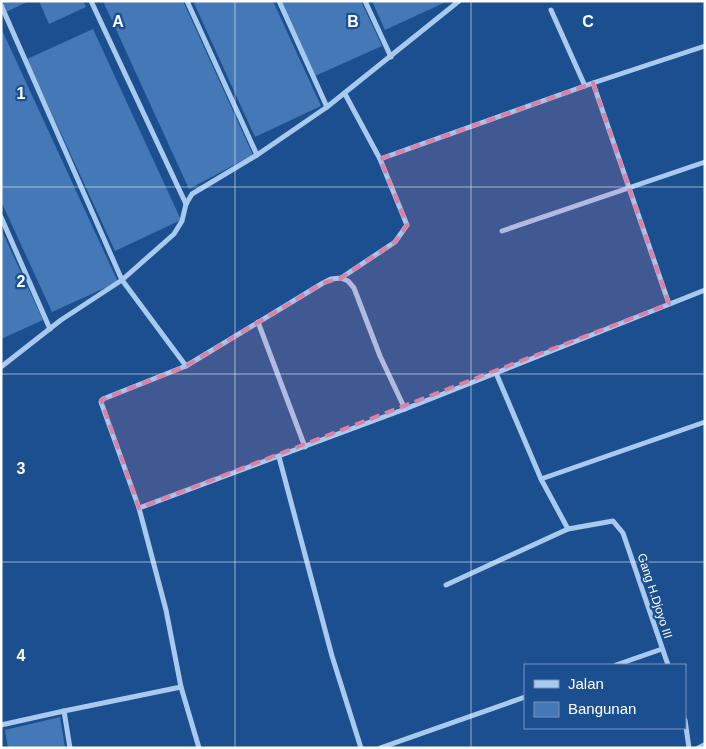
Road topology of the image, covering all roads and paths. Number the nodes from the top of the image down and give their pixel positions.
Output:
1 (91, 1) edge
2 (187, 1) edge
3 (278, 1) edge
4 (365, 1) edge
5 (458, 2) edge
6 (1, 5) edge
7 (551, 10) dead end
8 (705, 46) edge
9 (391, 57) junction
10 (594, 83) junction
11 (585, 86) junction
12 (345, 94) junction
13 (327, 107) junction
14 (257, 155) junction
15 (380, 159) junction
16 (705, 162) edge
17 (630, 188) junction
18 (186, 204) junction
19 (1, 216) edge
20 (502, 231) dead end
21 (341, 278) junction
22 (122, 280) junction
23 (705, 290) edge
24 (669, 304) junction
25 (258, 322) junction
26 (50, 329) junction
27 (186, 366) junction
28 (1, 367) edge
29 (496, 372) junction
30 (405, 409) junction
31 (705, 422) edge
32 (305, 447) junction
33 (279, 457) junction
34 (541, 478) junction
35 (139, 508) junction
36 (568, 529) junction
37 (446, 585) dead end
38 (662, 649) junction
39 (619, 664) edge
40 (668, 664) edge
41 (181, 686) junction
42 (524, 697) edge
43 (64, 711) junction
44 (1, 725) edge
45 (686, 727) edge
46 (705, 744) edge
47 (70, 748) edge
48 (199, 748) edge
49 (361, 748) edge
50 (380, 748) edge
51 (689, 748) edge
52 (697, 748) edge

1 - 18 street
2 - 14 street
3 - 13 street
4 - 9 street
5 - 9 street
6 - 22 street
7 - 11 street
8 - 10 street
9 - 12 street
10 - 11 street
10 - 17 street
11 - 15 street
12 - 13 street
12 - 15 street
13 - 14 street
14 - 18 street
15 - 21 street
16 - 17 street
17 - 20 street
17 - 24 street
18 - 22 street
19 - 26 street
21 - 25 street
21 - 30 street
22 - 26 street
22 - 27 street
23 - 24 street
24 - 29 street
25 - 27 street
25 - 32 street
26 - 28 street
27 - 35 street
29 - 30 street
29 - 34 street
30 - 32 street
31 - 34 street
32 - 33 street
33 - 35 street
33 - 49 street
34 - 36 street
35 - 41 street
36 - 37 street
36 - 38 street, Gang H.Djoyo III
38 - 39 street
38 - 40 street, Gang H.Djoyo III
41 - 43 street
41 - 48 street
42 - 50 street
43 - 44 street
43 - 47 street
45 - 51 street
46 - 52 lane

